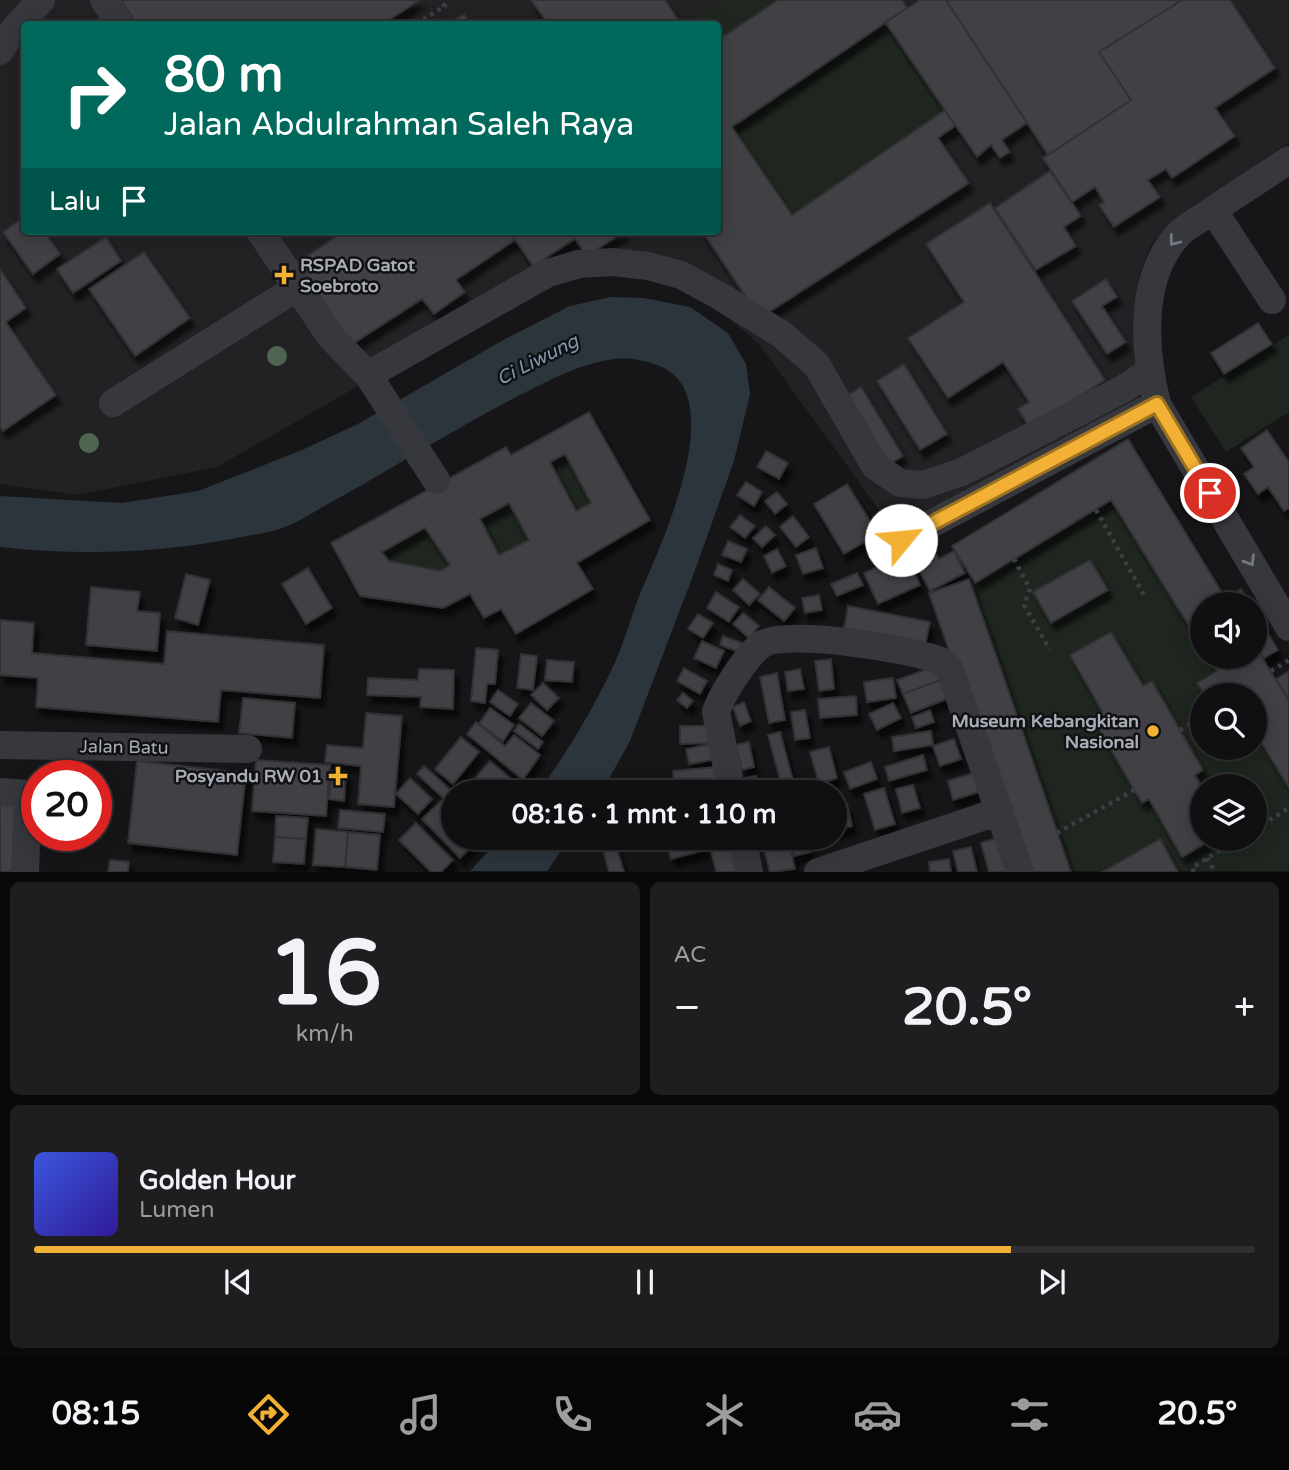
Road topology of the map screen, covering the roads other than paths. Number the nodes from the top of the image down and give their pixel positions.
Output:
1 (41, 0) edge
2 (104, 0) edge
3 (22, 21) edge
4 (118, 21) edge
5 (21, 22) edge
6 (0, 51) edge
7 (1289, 160) edge
8 (1213, 210) junction
9 (263, 235) edge
10 (298, 287) junction
11 (1272, 300) dead end
12 (1149, 372) junction
13 (368, 375) junction
14 (113, 403) dead end
15 (1157, 404) junction
16 (436, 480) dead end
17 (901, 540) dead end
18 (1289, 627) edge
19 (0, 745) edge
20 (248, 749) dead end
21 (729, 780) edge
22 (0, 792) edge
23 (1000, 811) junction
24 (744, 850) edge
25 (25, 872) edge
26 (749, 872) edge
27 (818, 872) edge
28 (1020, 872) edge

1 - 3 street
2 - 4 street
5 - 6 street
7 - 8 street
8 - 11 street
8 -> 12 street
9 - 10 street
10 - 13 street
10 - 14 street
12 - 13 street
12 - 15 street
13 - 16 street
15 - 17 street
15 -> 18 street
19 - 20 street, Jalan Batu
21 - 23 street
22 - 25 street
23 - 27 street
23 - 28 street
24 - 26 street

